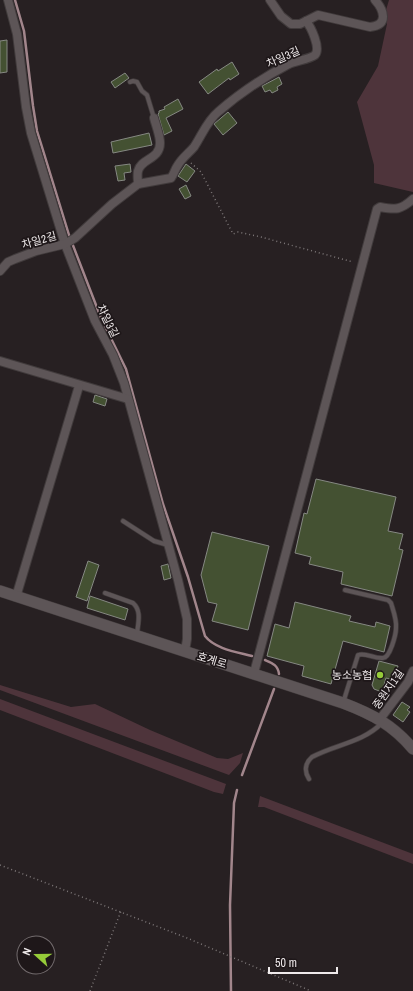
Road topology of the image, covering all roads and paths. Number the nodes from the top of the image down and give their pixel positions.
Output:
1 (8, 0) edge
2 (270, 0) edge
3 (375, 0) edge
4 (306, 21) junction
5 (130, 82) dead end
6 (154, 118) joint
7 (184, 158) junction
8 (138, 184) junction
9 (413, 199) edge
10 (75, 238) joint
11 (65, 244) junction
12 (362, 265) junction
13 (1, 267) edge
14 (0, 361) edge
15 (79, 386) junction
16 (128, 399) junction
17 (123, 521) dead end
18 (168, 545) junction
19 (345, 590) dead end
20 (0, 591) edge
21 (105, 593) dead end
22 (16, 596) junction
23 (137, 636) junction
24 (185, 651) junction
25 (413, 671) edge
26 (254, 673) junction
27 (343, 703) junction
28 (382, 720) junction
29 (413, 749) edge
30 (309, 779) dead end
31 (0, 865) edge
32 (121, 911) junction
33 (90, 991) edge
34 (312, 991) edge

1 - 11 street, 차일3길
2 - 4 street
3 - 4 street
4 - 7 street, 차일3길
5 - 6 lane
6 - 8 street
7 - 8 street, 차일3길
7 - 12 path
8 - 10 street, 차일3길
9 - 12 street
10 - 11 street, 차일2길
11 - 13 street, 차일2길
11 - 16 street, 차일3길
12 - 26 street
14 - 15 street
15 - 16 street
15 - 22 street
16 - 18 street, 차일3길
17 - 18 lane
18 - 24 street, 차일3길
19 - 27 lane
20 - 22 street, 호계로
21 - 23 lane
22 - 23 street, 호계로
23 - 24 street, 호계로
24 - 26 street, 호계로
25 - 28 street, 중원지1길
26 - 27 street, 호계로
27 - 28 street, 호계로
28 - 29 street, 호계로
28 - 30 lane
31 - 32 path
32 - 33 path
32 - 34 path

